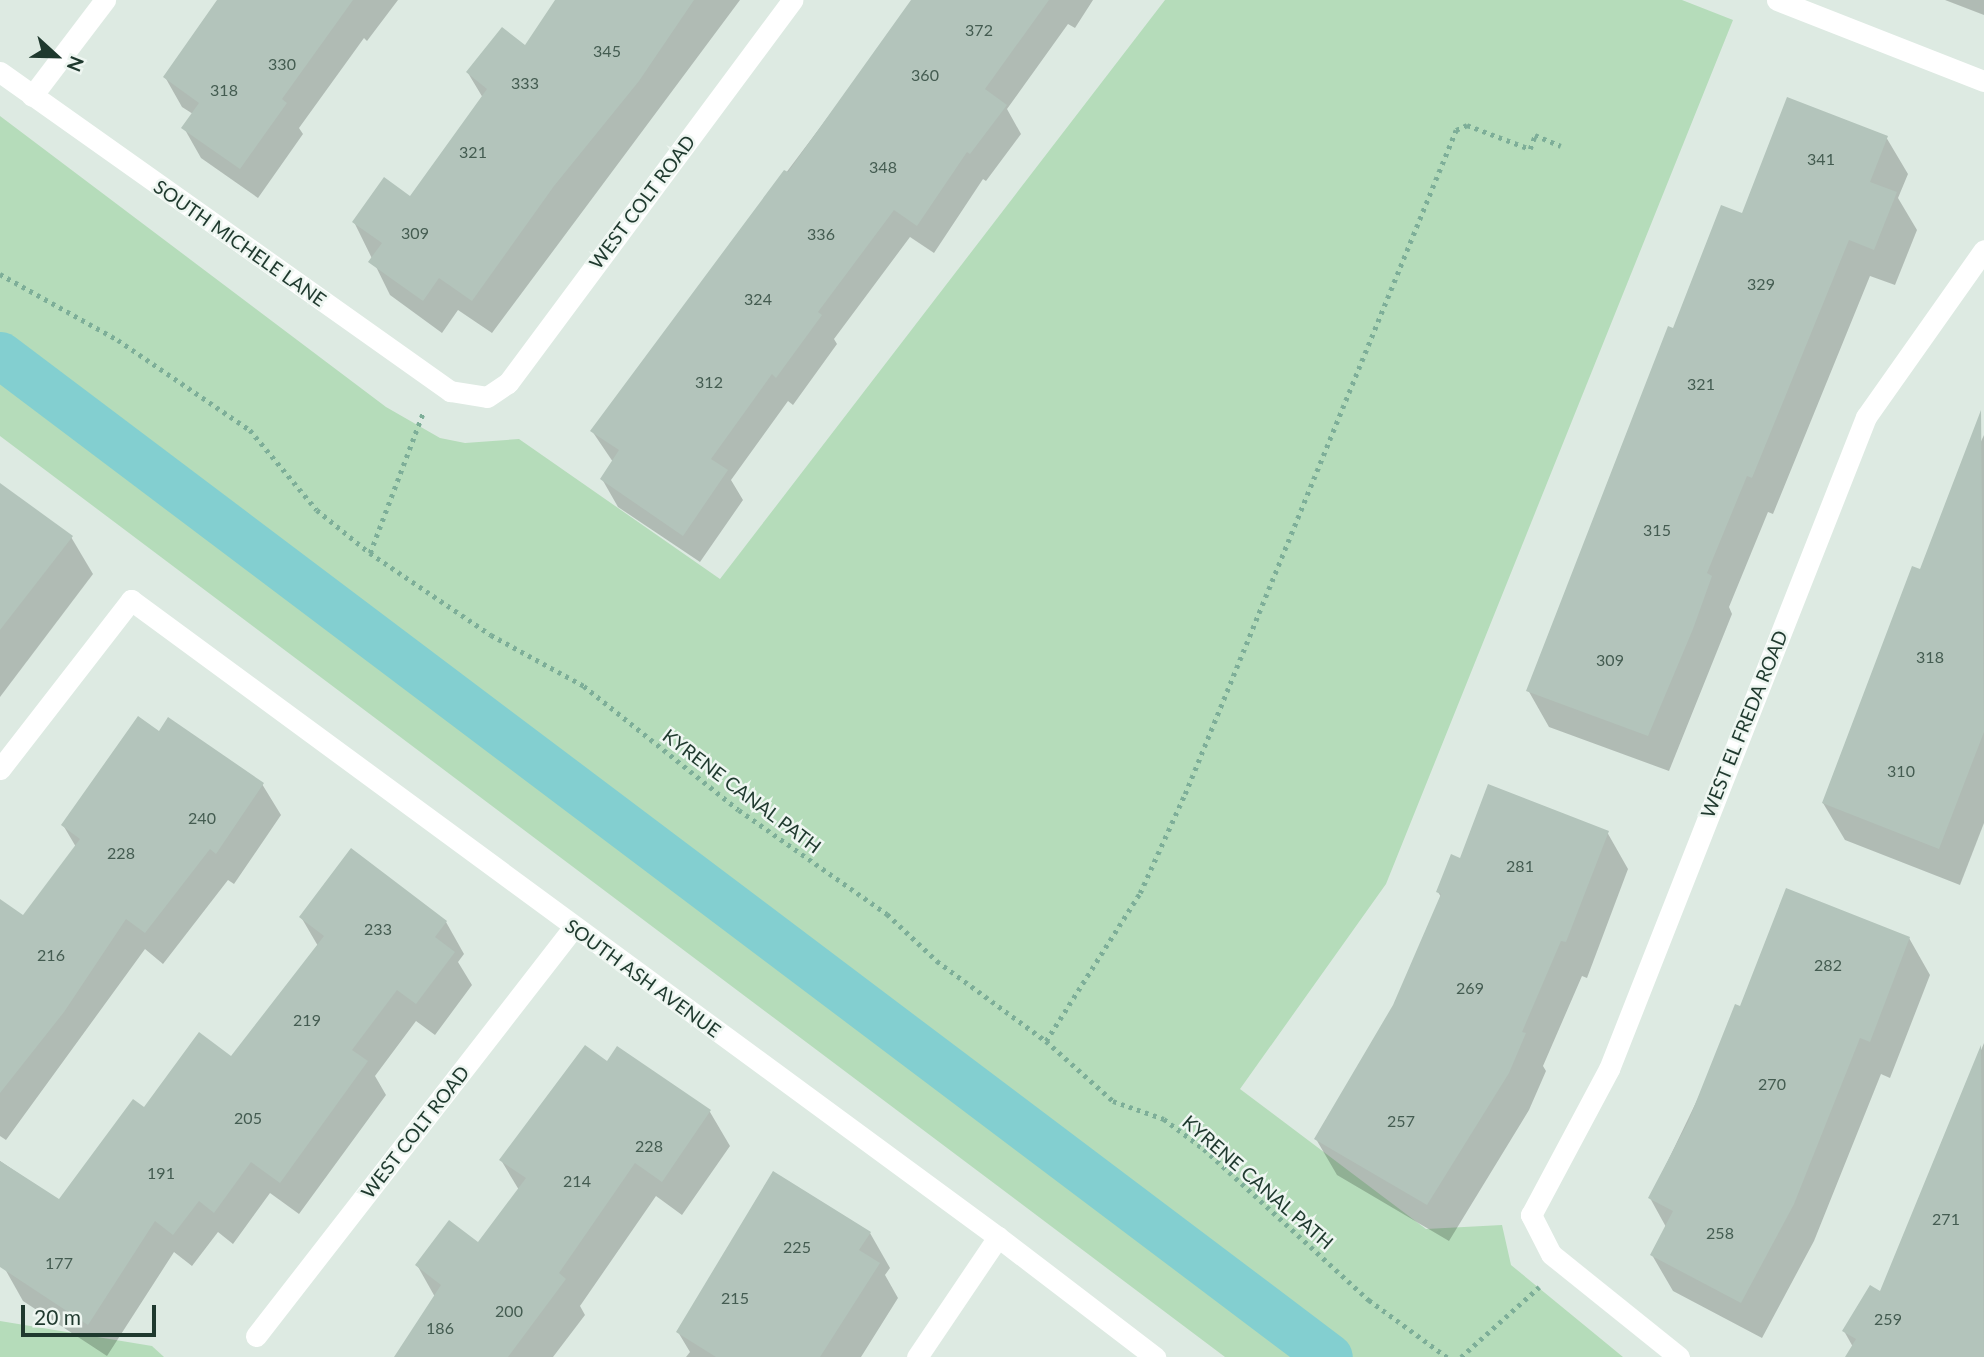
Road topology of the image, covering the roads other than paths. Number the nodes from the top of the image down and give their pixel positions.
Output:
1 (105, 0) edge
2 (792, 0) edge
3 (1777, 0) edge
4 (0, 72) edge
5 (1984, 81) edge
6 (32, 96) junction
7 (1984, 250) edge
8 (487, 397) joint
9 (0, 769) edge
10 (573, 928) junction
11 (998, 1237) junction
12 (256, 1336) dead end
13 (917, 1357) edge
14 (1155, 1357) edge
15 (1679, 1357) edge

1 - 6 street
2 - 8 street, WEST COLT ROAD
3 - 5 street
4 - 6 street, SOUTH MICHELE LANE
6 - 8 street, SOUTH MICHELE LANE
7 - 15 street, WEST EL FREDA ROAD
9 - 10 street, SOUTH ASH AVENUE
10 - 11 street, SOUTH ASH AVENUE
10 - 12 street, WEST COLT ROAD
11 - 13 street
11 - 14 street, SOUTH ASH AVENUE

